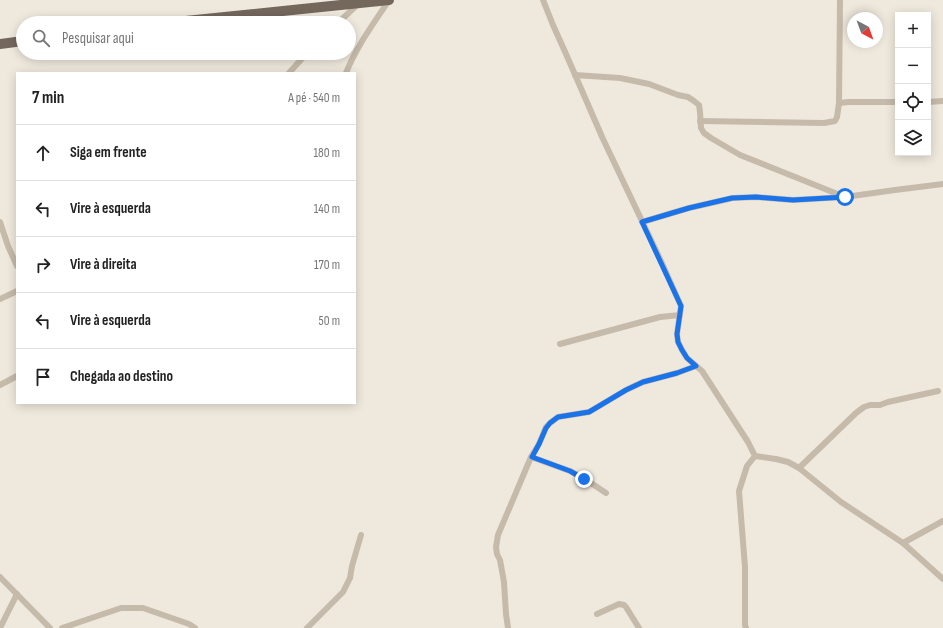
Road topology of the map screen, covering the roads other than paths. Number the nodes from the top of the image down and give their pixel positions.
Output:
1 (389, 0) edge
2 (543, 0) edge
3 (840, 0) edge
4 (373, 1) edge
5 (359, 2) junction
6 (237, 16) edge
7 (345, 16) edge
8 (16, 42) edge
9 (0, 44) edge
10 (356, 53) edge
11 (301, 60) edge
12 (352, 60) edge
13 (290, 72) edge
14 (346, 72) edge
15 (575, 75) junction
16 (943, 101) edge
17 (895, 102) edge
18 (931, 102) edge
19 (839, 103) junction
20 (700, 121) junction
21 (943, 184) edge
22 (845, 197) junction
23 (0, 222) edge
24 (642, 222) junction
25 (16, 264) edge
26 (16, 291) edge
27 (0, 299) edge
28 (680, 315) junction
29 (560, 344) dead end
30 (696, 366) junction
31 (16, 377) edge
32 (0, 385) edge
33 (938, 391) dead end
34 (755, 456) junction
35 (532, 457) junction
36 (799, 468) junction
37 (606, 493) dead end
38 (943, 521) edge
39 (361, 535) dead end
40 (903, 543) junction
41 (0, 577) edge
42 (943, 579) edge
43 (17, 594) junction
44 (597, 614) dead end
45 (743, 627) edge
46 (0, 628) edge
47 (50, 628) edge
48 (62, 628) edge
49 (195, 628) edge
50 (307, 628) edge
51 (508, 628) edge
52 (639, 628) edge

1 - 4 main road
1 - 10 street
2 - 15 street
3 - 19 street
4 - 5 main road
5 - 6 main road
5 - 7 street
8 - 9 main road
11 - 13 street
12 - 14 street
15 - 20 street
15 - 24 street
16 - 18 street
17 - 19 street
19 - 20 street
20 - 22 street
21 - 22 street
22 - 24 street
23 - 25 street
24 - 28 street
26 - 27 street
28 - 29 street
28 - 30 street
30 - 34 street
30 - 35 street
31 - 32 street
33 - 36 street
34 - 36 street
34 - 45 street
35 - 37 street
35 - 51 street
36 - 40 street
38 - 40 street
39 - 50 street
40 - 42 street
41 - 43 street
43 - 46 street
43 - 47 street
44 - 52 street
48 - 49 street

